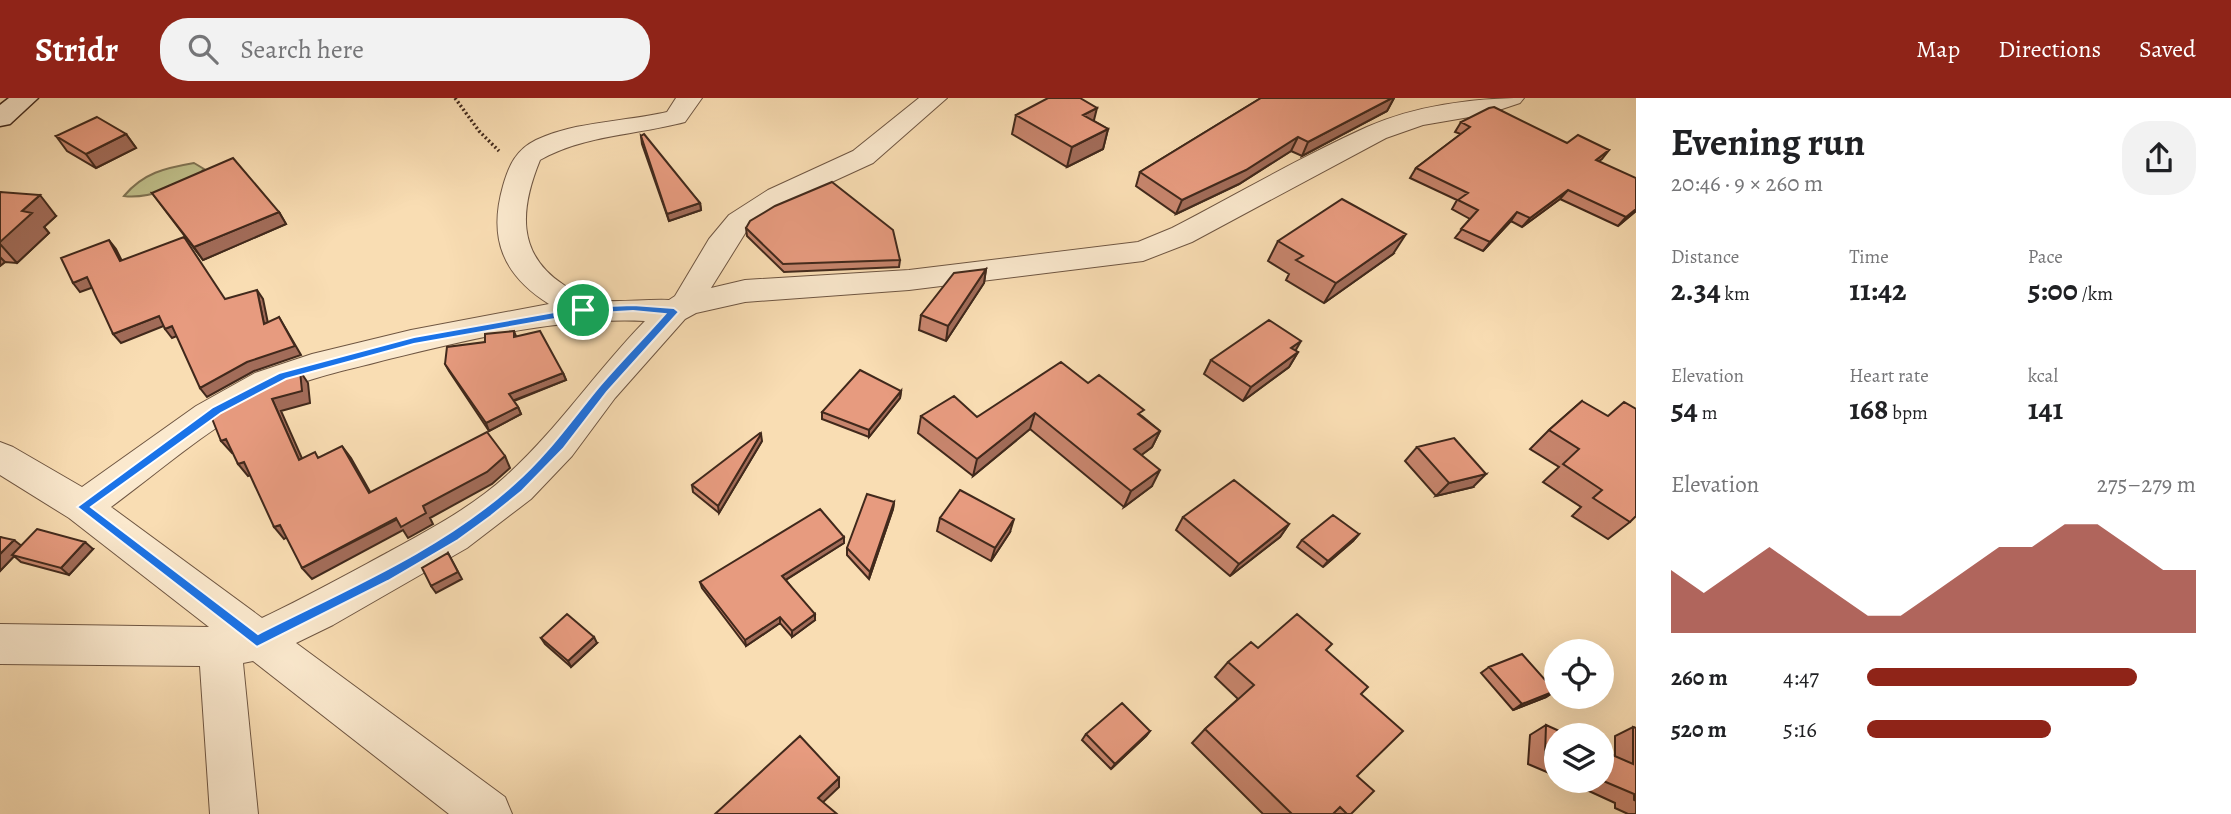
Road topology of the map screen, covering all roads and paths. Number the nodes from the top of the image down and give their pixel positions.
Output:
1 (455, 98) edge
2 (690, 98) edge
3 (934, 98) edge
4 (1511, 98) edge
5 (528, 156) junction
6 (680, 308) junction
7 (583, 310) junction
8 (0, 457) edge
9 (83, 507) junction
10 (0, 643) edge
11 (238, 644) junction
12 (233, 814) edge
13 (488, 814) edge

1 - 5 path
2 - 5 street
3 - 6 street
4 - 6 street
5 - 7 street
6 - 7 street
6 - 11 street
7 - 9 street
8 - 9 street
9 - 11 street
10 - 11 street
11 - 12 street
11 - 13 street

